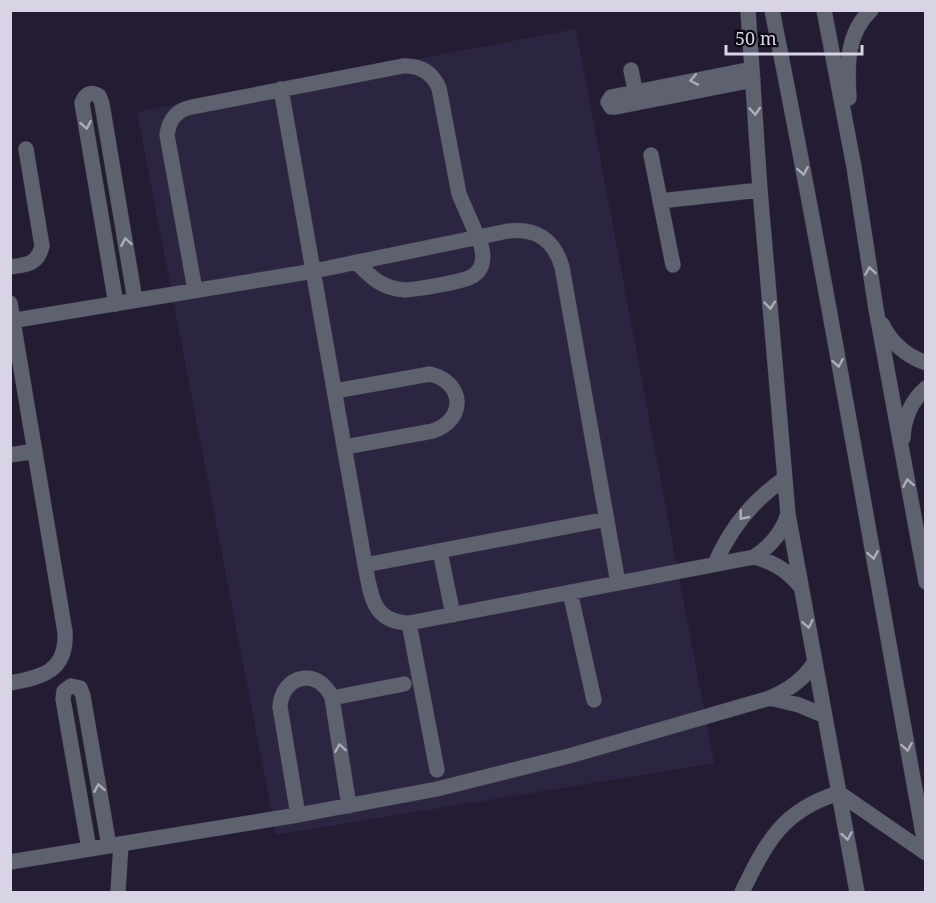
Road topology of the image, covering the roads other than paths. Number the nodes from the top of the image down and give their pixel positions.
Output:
1 (748, 10) edge
2 (772, 10) edge
3 (824, 10) edge
4 (871, 10) edge
5 (631, 70) dead end
6 (752, 74) junction
7 (281, 89) junction
8 (26, 149) dead end
9 (651, 155) dead end
10 (854, 167) junction
11 (760, 190) junction
12 (660, 201) junction
13 (477, 237) junction
14 (356, 262) junction
15 (673, 265) dead end
16 (10, 267) edge
17 (314, 271) junction
18 (195, 290) junction
19 (135, 300) junction
20 (10, 303) edge
21 (116, 304) junction
22 (876, 309) junction
23 (12, 321) edge
24 (926, 363) edge
25 (926, 388) edge
26 (335, 391) junction
27 (345, 447) junction
28 (35, 451) junction
29 (902, 453) junction
30 (10, 455) edge
31 (784, 479) junction
32 (788, 514) junction
33 (607, 519) junction
34 (440, 551) junction
35 (754, 557) junction
36 (715, 564) junction
37 (365, 565) junction
38 (926, 582) edge
39 (618, 583) junction
40 (800, 586) junction
41 (570, 592) junction
42 (453, 615) junction
43 (409, 623) junction
44 (815, 662) junction
45 (10, 683) edge
46 (404, 684) dead end
47 (332, 698) junction
48 (770, 698) junction
49 (594, 700) dead end
50 (825, 716) junction
51 (437, 770) dead end
52 (839, 793) junction
53 (349, 806) junction
54 (298, 815) junction
55 (115, 845) junction
56 (89, 849) junction
57 (926, 852) edge
58 (10, 862) edge
59 (118, 892) edge
60 (742, 892) edge
61 (857, 892) edge

1 - 6 street
2 -> 57 street
3 - 10 street
4 - 10 street
5 - 6 street
6 -> 11 street
7 - 13 street
7 - 17 street
7 - 18 street
8 - 16 street
9 - 12 street
22 -> 10 street
11 - 12 street
11 -> 31 street
12 - 15 street
13 - 14 street
13 - 14 street
13 - 33 street
14 - 17 street
17 - 18 street
17 - 26 street
18 - 19 street
19 - 21 street
19 -> 21 street
20 - 23 street
21 - 23 street
22 - 24 street
22 - 29 street
23 - 28 street
25 - 29 street
26 - 27 street
26 - 27 street
27 - 37 street
28 - 30 street
28 - 45 street
38 -> 29 street
31 - 32 street
31 -> 36 street
32 - 35 street
32 - 40 street
33 - 34 street
33 - 39 street
34 - 37 street
34 - 42 street
35 - 36 street
35 - 40 street
36 - 39 street
37 - 43 street
39 - 41 street
40 -> 44 street
41 - 42 street
41 - 49 street
42 - 43 street
43 - 51 street
44 - 48 street
44 - 50 street
46 - 47 street
53 -> 47 street
47 - 54 street
48 - 50 street
48 - 53 street
50 - 52 street
52 - 57 street
52 - 60 street
52 -> 61 street
53 - 54 street
54 - 55 street
55 - 56 street
55 -> 56 street
55 - 59 street
56 - 58 street

